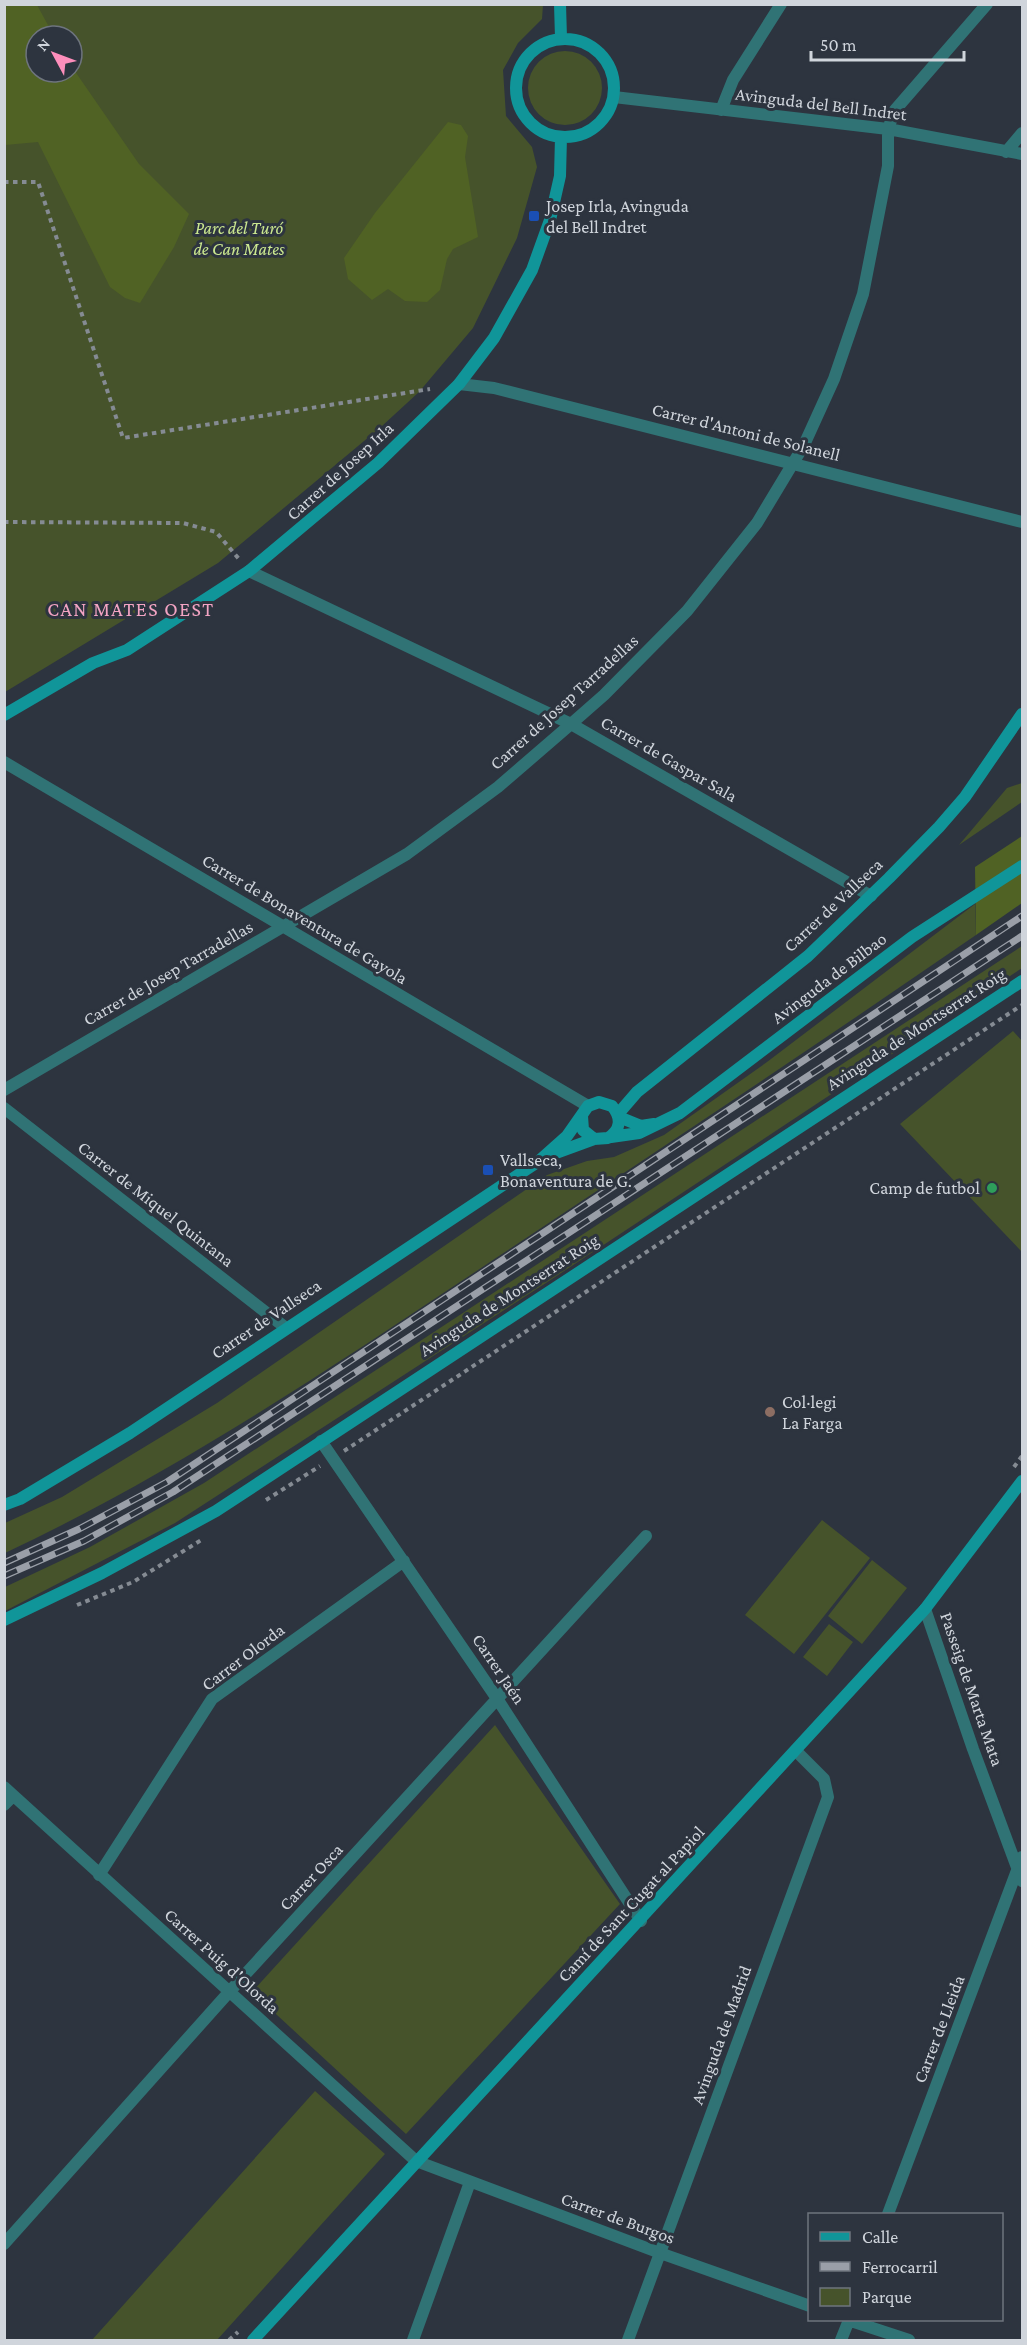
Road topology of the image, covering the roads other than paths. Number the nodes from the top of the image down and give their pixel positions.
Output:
1 (560, 4) edge
2 (782, 4) edge
3 (987, 4) edge
4 (561, 38) junction
5 (614, 97) junction
6 (721, 110) junction
7 (888, 129) junction
8 (1023, 133) edge
9 (561, 137) junction
10 (1006, 152) junction
11 (1023, 154) edge
12 (459, 384) junction
13 (794, 462) junction
14 (1023, 522) edge
15 (249, 571) junction
16 (1023, 714) edge
17 (4, 715) edge
18 (571, 724) junction
19 (4, 762) edge
20 (1023, 866) edge
21 (871, 896) junction
22 (284, 928) junction
23 (1023, 981) edge
24 (4, 1090) edge
25 (637, 1092) junction
26 (604, 1102) junction
27 (4, 1108) edge
28 (585, 1111) junction
29 (619, 1116) junction
30 (661, 1123) junction
31 (611, 1137) junction
32 (594, 1139) junction
33 (545, 1157) junction
34 (286, 1328) junction
35 (321, 1441) junction
36 (1023, 1481) edge
37 (4, 1505) edge
38 (646, 1536) dead end
39 (404, 1561) junction
40 (925, 1609) junction
41 (4, 1620) edge
42 (498, 1700) junction
43 (796, 1752) junction
44 (9, 1791) edge
45 (4, 1805) edge
46 (1021, 1865) edge
47 (99, 1875) junction
48 (1023, 1881) edge
49 (641, 1921) junction
50 (230, 1991) junction
51 (416, 2161) junction
52 (470, 2182) junction
53 (888, 2213) edge
54 (4, 2244) edge
55 (660, 2253) junction
56 (808, 2305) edge
57 (849, 2321) edge
58 (852, 2321) edge
59 (253, 2340) edge
60 (413, 2340) edge
61 (628, 2340) edge
62 (841, 2340) edge
63 (909, 2340) edge

1 - 4 street
2 - 6 street
3 - 7 street
4 - 5 street
4 - 9 street
5 - 6 street, Avinguda del Bell Indret
5 - 9 street
6 - 7 street, Avinguda del Bell Indret
7 - 10 street, Avinguda del Bell Indret
7 - 13 street, Carrer de Josep Tarradellas
8 - 10 street
9 - 12 street, Carrer de Josep Irla
10 - 11 street, Avinguda del Bell Indret
12 - 13 street, Carrer d'Antoni de Solanell
12 - 15 street, Carrer de Josep Irla
13 - 14 street, Carrer d'Antoni de Solanell
13 - 18 street, Carrer de Josep Tarradellas
15 - 17 street, Carrer de Josep Irla
15 - 18 street, Carrer de Gaspar Sala
16 - 21 street, Carrer de Vallseca
18 - 21 street, Carrer de Gaspar Sala
18 - 22 street, Carrer de Josep Tarradellas
19 - 22 street, Carrer de Bonaventura de Gayola
20 - 30 street, Avinguda de Bilbao
21 - 25 street, Carrer de Vallseca
22 - 24 street, Carrer de Josep Tarradellas
22 - 28 street, Carrer de Bonaventura de Gayola
23 - 35 street, Avinguda de Montserrat Roig
25 - 26 street, Carrer de Vallseca
25 - 29 street, Carrer de Vallseca
26 - 28 street
26 - 29 street
27 - 34 street, Carrer de Miquel Quintana
28 - 32 street
28 - 33 street, Carrer de Vallseca
29 - 30 street
29 - 31 street
30 - 31 street, Avinguda de Bilbao
31 - 32 street
32 - 33 street, Carrer de Vallseca
33 - 34 street, Carrer de Vallseca
34 - 37 street, Carrer de Vallseca
35 - 39 street, Carrer Jaén
35 - 41 street, Avinguda de Montserrat Roig
36 - 40 street, Camí de Sant Cugat al Papiol
38 - 42 street, Carrer Osca
39 - 42 street, Carrer Jaén
39 - 47 street, Carrer Olorda
40 - 43 street, Camí de Sant Cugat al Papiol
40 - 46 street, Passeig de Marta Mata
42 - 49 street, Carrer Jaén
42 - 50 street, Carrer Osca
43 - 49 street, Camí de Sant Cugat al Papiol
43 - 55 street, Avinguda de Madrid
44 - 45 street
44 - 47 street, Carrer Puig d'Olorda
46 - 48 street, Passeig de Marta Mata
46 - 53 street, Carrer de Lleida
47 - 50 street, Carrer Puig d'Olorda
49 - 51 street, Camí de Sant Cugat al Papiol
50 - 51 street, Carrer Puig d'Olorda
50 - 54 street, Carrer Osca
51 - 52 street, Carrer de Burgos
51 - 59 street, Camí de Sant Cugat al Papiol
52 - 55 street, Carrer de Burgos
52 - 60 street
55 - 56 street, Carrer de Burgos
55 - 61 street, Avinguda de Madrid
57 - 62 street
58 - 63 street

